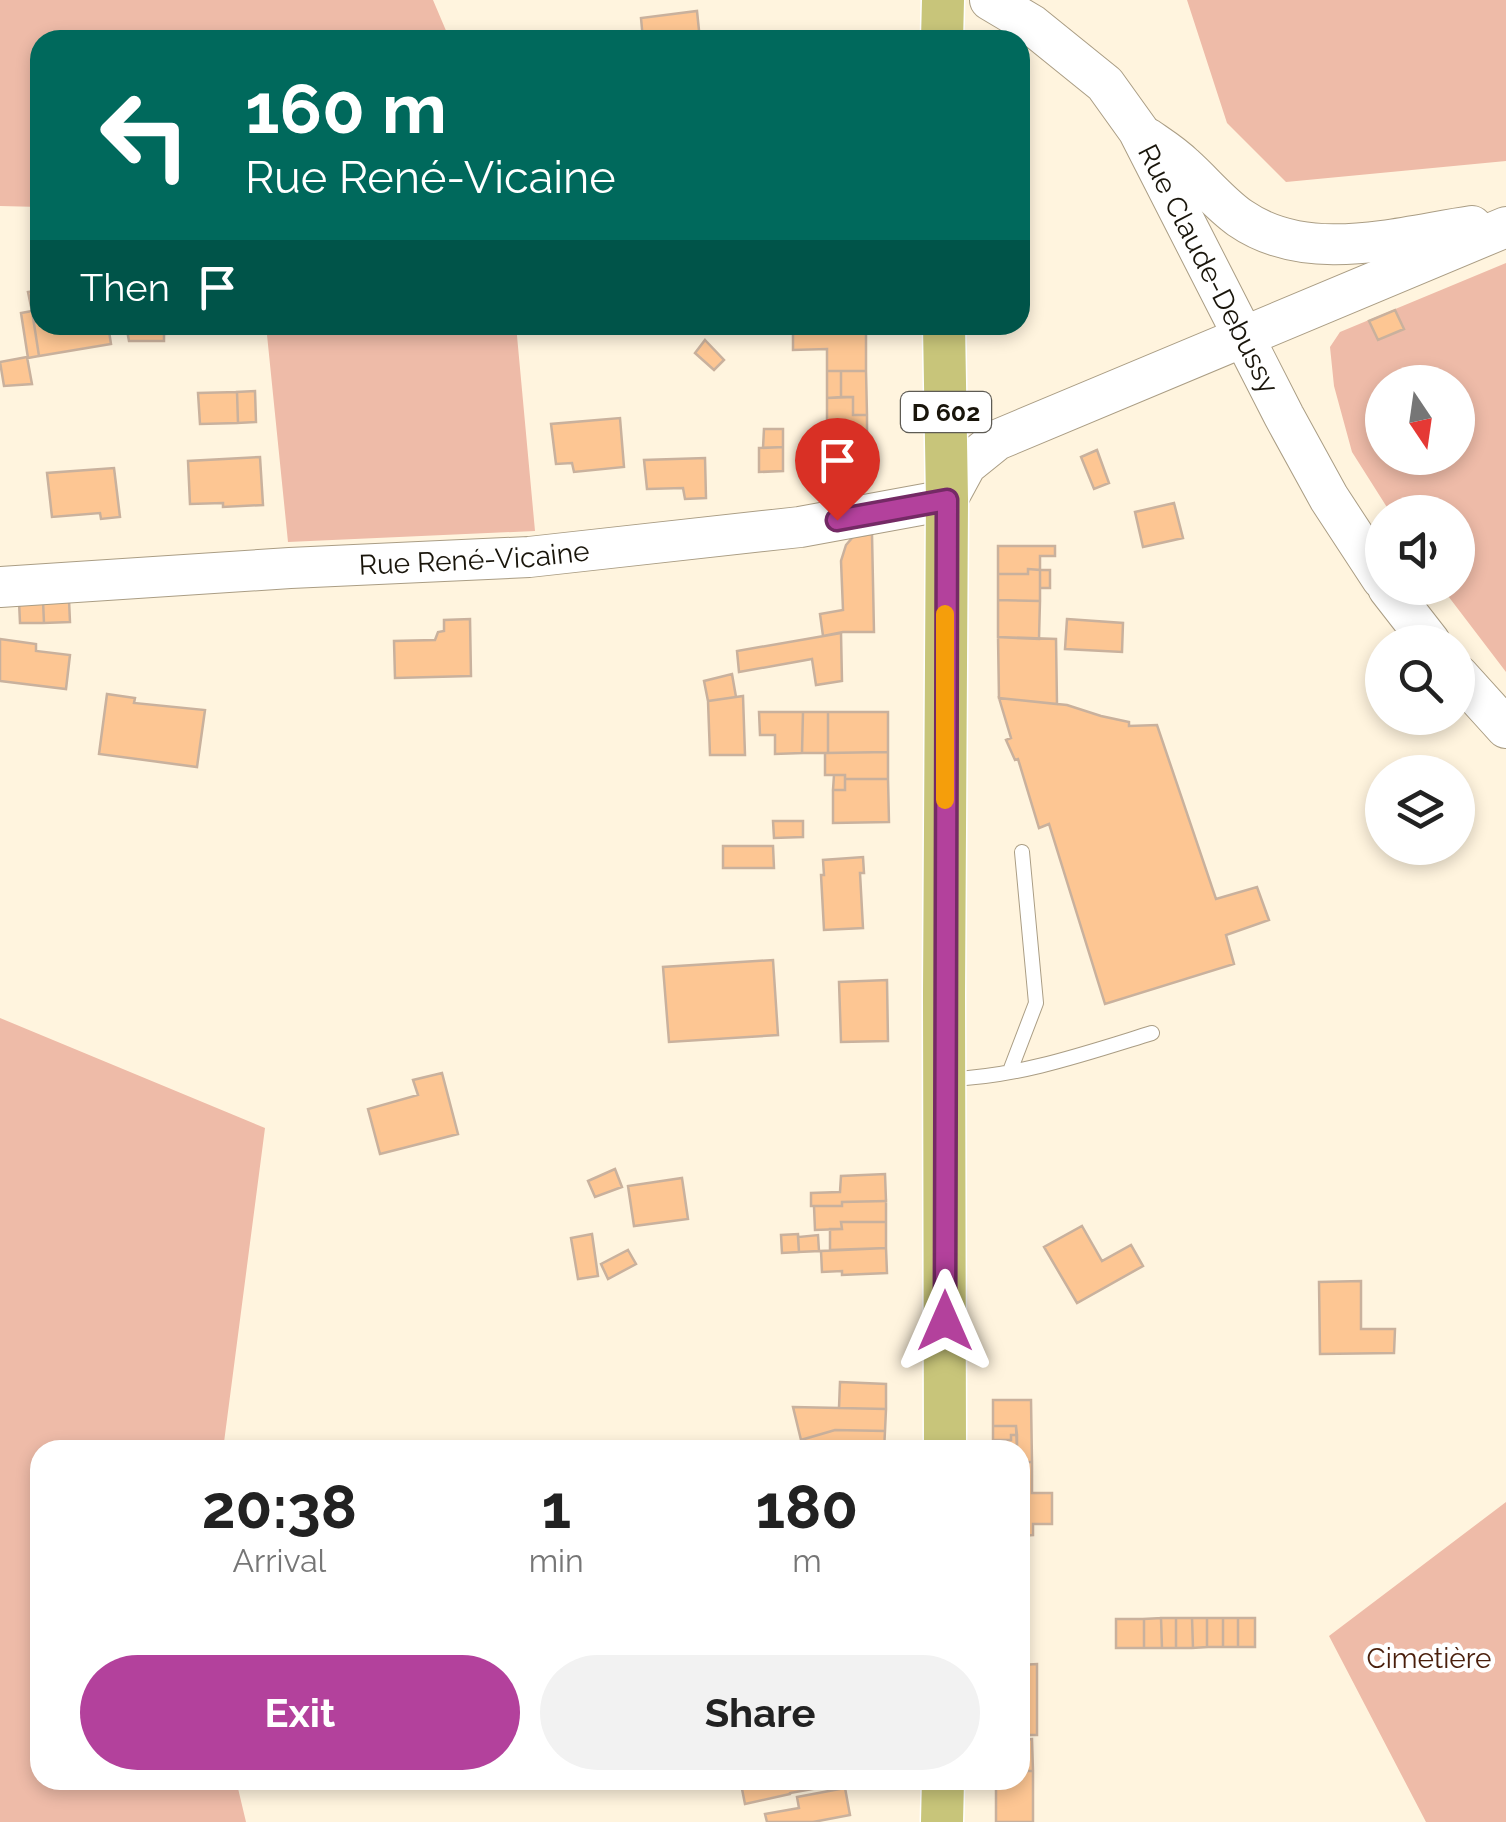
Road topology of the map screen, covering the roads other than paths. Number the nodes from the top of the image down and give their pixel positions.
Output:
1 (943, 0) edge
2 (990, 0) edge
3 (942, 30) edge
4 (1138, 130) junction
5 (1506, 224) edge
6 (944, 335) edge
7 (1242, 336) junction
8 (947, 500) junction
9 (1365, 553) edge
10 (0, 586) edge
11 (1401, 605) edge
12 (1417, 625) edge
13 (1475, 694) edge
14 (1506, 728) edge
15 (1022, 852) dead end
16 (1152, 1033) dead end
17 (1010, 1071) junction
18 (944, 1079) junction
19 (945, 1440) edge
20 (942, 1790) edge
21 (942, 1822) edge

1 - 3 main road
2 - 4 main road, Rue Claude-Debussy
4 - 5 main road
4 - 7 main road, Rue Claude-Debussy
5 - 7 main road
6 - 8 main road, D 602
7 - 8 main road
7 - 9 main road, Rue Claude-Debussy
8 - 10 main road, Rue René-Vicaine
8 - 18 main road, D 602
11 - 12 main road
13 - 14 main road
15 - 17 lane
16 - 17 lane
17 - 18 lane
18 - 19 main road, D 602
20 - 21 main road

